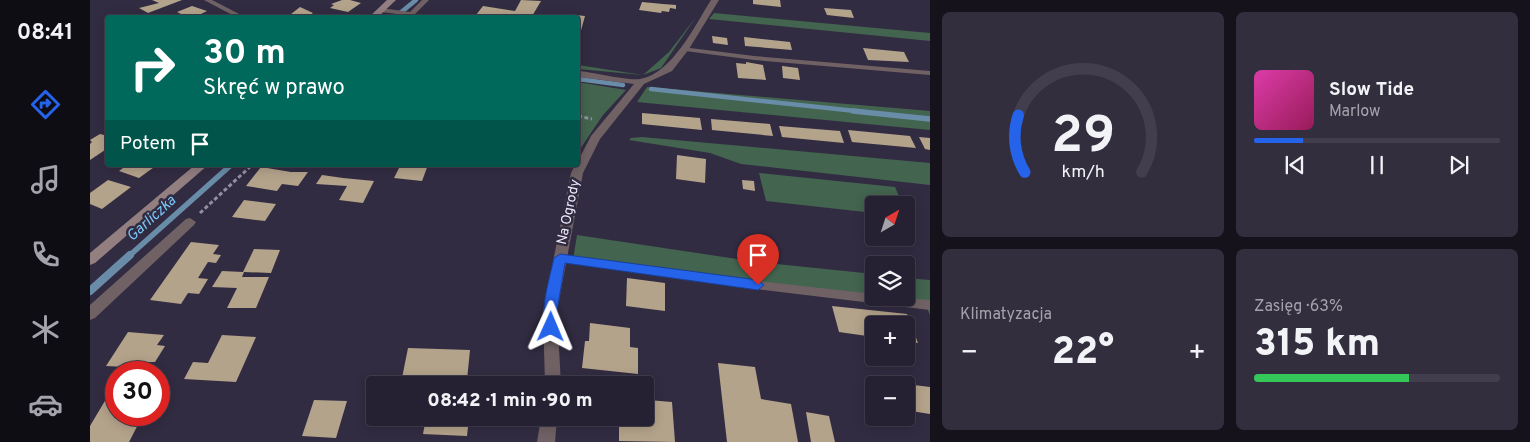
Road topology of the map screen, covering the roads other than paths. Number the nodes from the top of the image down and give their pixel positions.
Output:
1 (207, 0) edge
2 (392, 0) edge
3 (426, 0) edge
4 (715, 0) edge
5 (381, 10) junction
6 (238, 15) edge
7 (375, 15) edge
8 (408, 15) edge
9 (685, 49) junction
10 (930, 73) edge
11 (580, 74) edge
12 (641, 82) junction
13 (200, 167) edge
14 (190, 222) road end
15 (560, 258) junction
16 (90, 260) edge
17 (930, 305) edge
18 (90, 314) edge
19 (553, 376) edge
20 (548, 426) edge
21 (546, 442) edge

1 - 6 lane
2 - 5 main road
3 - 8 lane
4 - 9 street, Na Ogrody
5 - 7 main road
5 - 8 lane
9 - 10 lane
9 - 12 street, Na Ogrody
11 - 12 street
12 - 15 street, Na Ogrody
13 - 16 main road
14 - 18 street
15 - 17 lane
15 - 19 street, Na Ogrody
20 - 21 street

